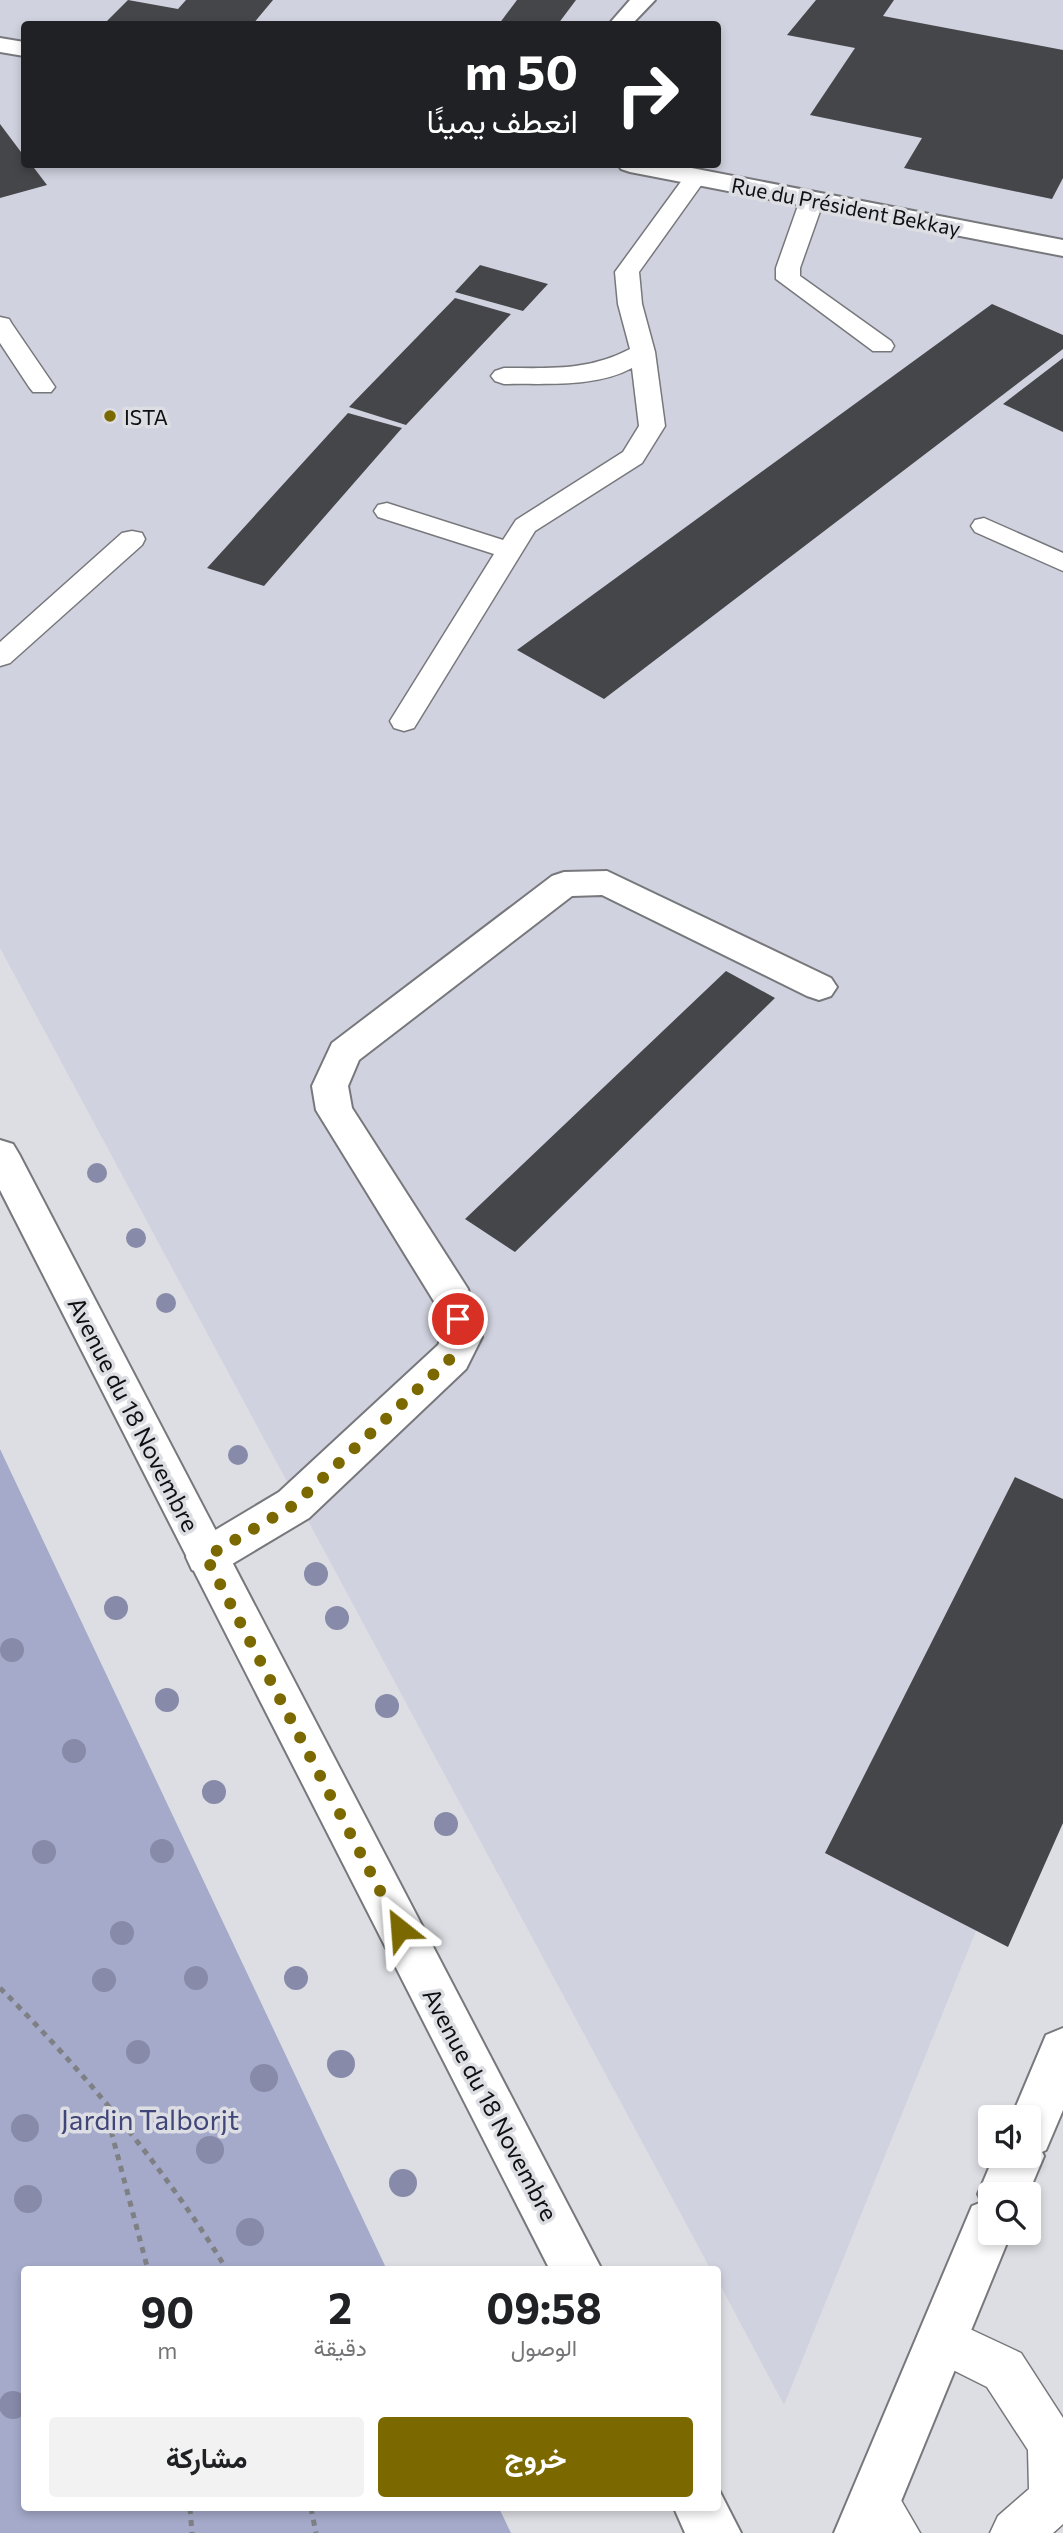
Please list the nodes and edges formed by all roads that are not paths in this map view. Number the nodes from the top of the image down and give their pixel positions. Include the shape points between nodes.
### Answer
1 (643, 0) edge
2 (623, 21) edge
3 (0, 45) edge
4 (21, 49) edge
5 (650, 168) edge
6 (696, 177) junction
7 (812, 200) junction
8 (1063, 248) edge
9 (0, 324) edge
10 (882, 346) dead end
11 (643, 352) junction
12 (504, 376) dead end
13 (42, 387) dead end
14 (387, 511) dead end
15 (984, 526) dead end
16 (132, 539) dead end
17 (511, 551) junction
18 (1063, 563) edge
19 (0, 657) edge
20 (404, 721) dead end
21 (819, 987) dead end
22 (0, 1154) edge
23 (206, 1557) junction
24 (1063, 2052) edge
25 (1041, 2105) edge
26 (981, 2245) edge
27 (575, 2266) edge
28 (942, 2339) junction
29 (1057, 2442) edge
30 (703, 2511) edge
31 (877, 2522) edge
32 (714, 2533) edge
33 (1015, 2533) edge

1 - 2 street
3 - 4 street
5 - 6 street, Rue du Président Bekkay
6 - 7 street, Rue du Président Bekkay
6 - 11 lane via 628,272 630,304
7 - 8 street, Rue du Président Bekkay
7 - 10 lane via 791,257 788,279
9 - 13 lane
11 - 12 lane via 613,368
11 - 17 lane via 652,426 633,457 525,526
14 - 17 lane
15 - 18 lane
16 - 19 lane
17 - 20 lane
21 - 23 street via 607,883 564,884 345,1052 330,1086 334,1110 454,1300 462,1337 452,1357 294,1505
22 - 23 street, Avenue du 18 Novembre
23 - 27 street, Avenue du 18 Novembre
24 - 25 street
26 - 28 street
28 - 29 lane via 1004,2370
28 - 31 street
29 - 33 lane via 1054,2500
30 - 32 street

